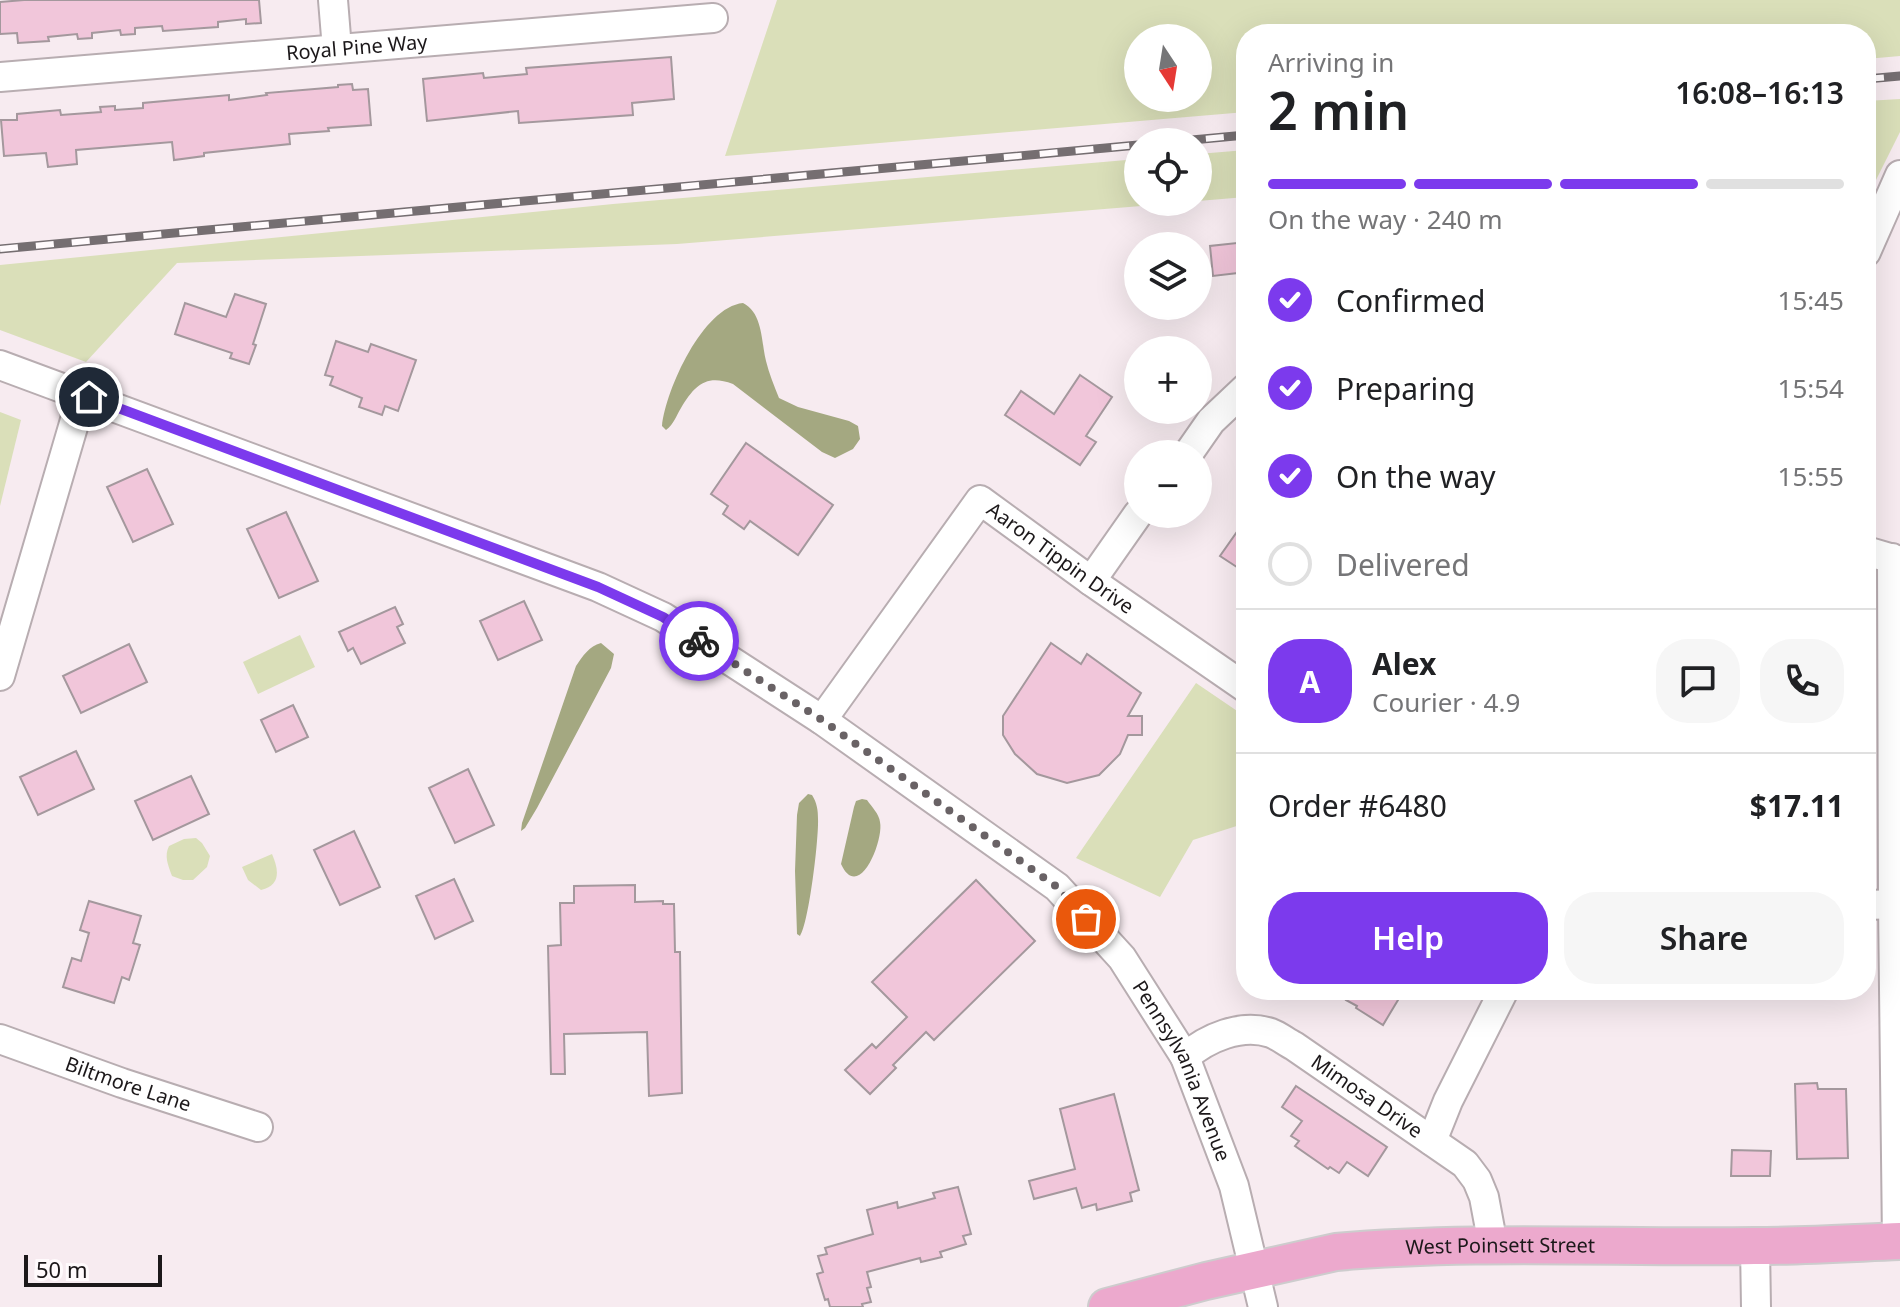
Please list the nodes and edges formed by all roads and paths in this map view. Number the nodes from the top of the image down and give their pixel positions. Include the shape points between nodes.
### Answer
1 (333, 0) edge
2 (713, 18) dead end
3 (337, 49) junction
4 (0, 77) edge
5 (1900, 175) edge
6 (1876, 229) edge
7 (0, 365) edge
8 (79, 393) junction
9 (1236, 397) edge
10 (1198, 440) edge
11 (1128, 528) edge
12 (1886, 556) edge
13 (1091, 581) junction
14 (0, 676) edge
15 (1236, 681) edge
16 (822, 720) junction
17 (1886, 904) edge
18 (1499, 1000) edge
19 (0, 1039) edge
20 (1185, 1057) junction
21 (258, 1127) dead end
22 (1432, 1141) junction
23 (1899, 1241) edge
24 (1493, 1245) junction
25 (1755, 1246) junction
26 (1254, 1270) junction
27 (1107, 1307) edge
28 (1263, 1307) edge
29 (1756, 1307) edge

1 - 3 street
2 - 3 street, Royal Pine Way
3 - 4 street, Royal Pine Way
5 - 6 street
7 - 8 street, Pennsylvania Avenue
8 - 14 street
8 - 16 street, Pennsylvania Avenue via 598,587 663,617
9 - 10 street
11 - 13 street
12 - 17 street
13 - 15 street, Aaron Tippin Drive
13 - 16 street, Aaron Tippin Drive via 980,500
16 - 20 street, Pennsylvania Avenue via 1057,887 1122,958
17 - 23 street
18 - 22 street
19 - 21 street, Biltmore Lane
20 - 22 street, Mimosa Drive via 1198,1045 1236,1031 1271,1033
20 - 26 street, Pennsylvania Avenue via 1234,1186
22 - 24 street, Mimosa Drive via 1465,1164 1477,1180
23 - 25 main road, West Poinsett Street
24 - 25 main road, West Poinsett Street
24 - 26 main road, West Poinsett Street via 1336,1252
25 - 29 street
26 - 27 main road, West Poinsett Street
26 - 28 street, Pennsylvania Avenue

